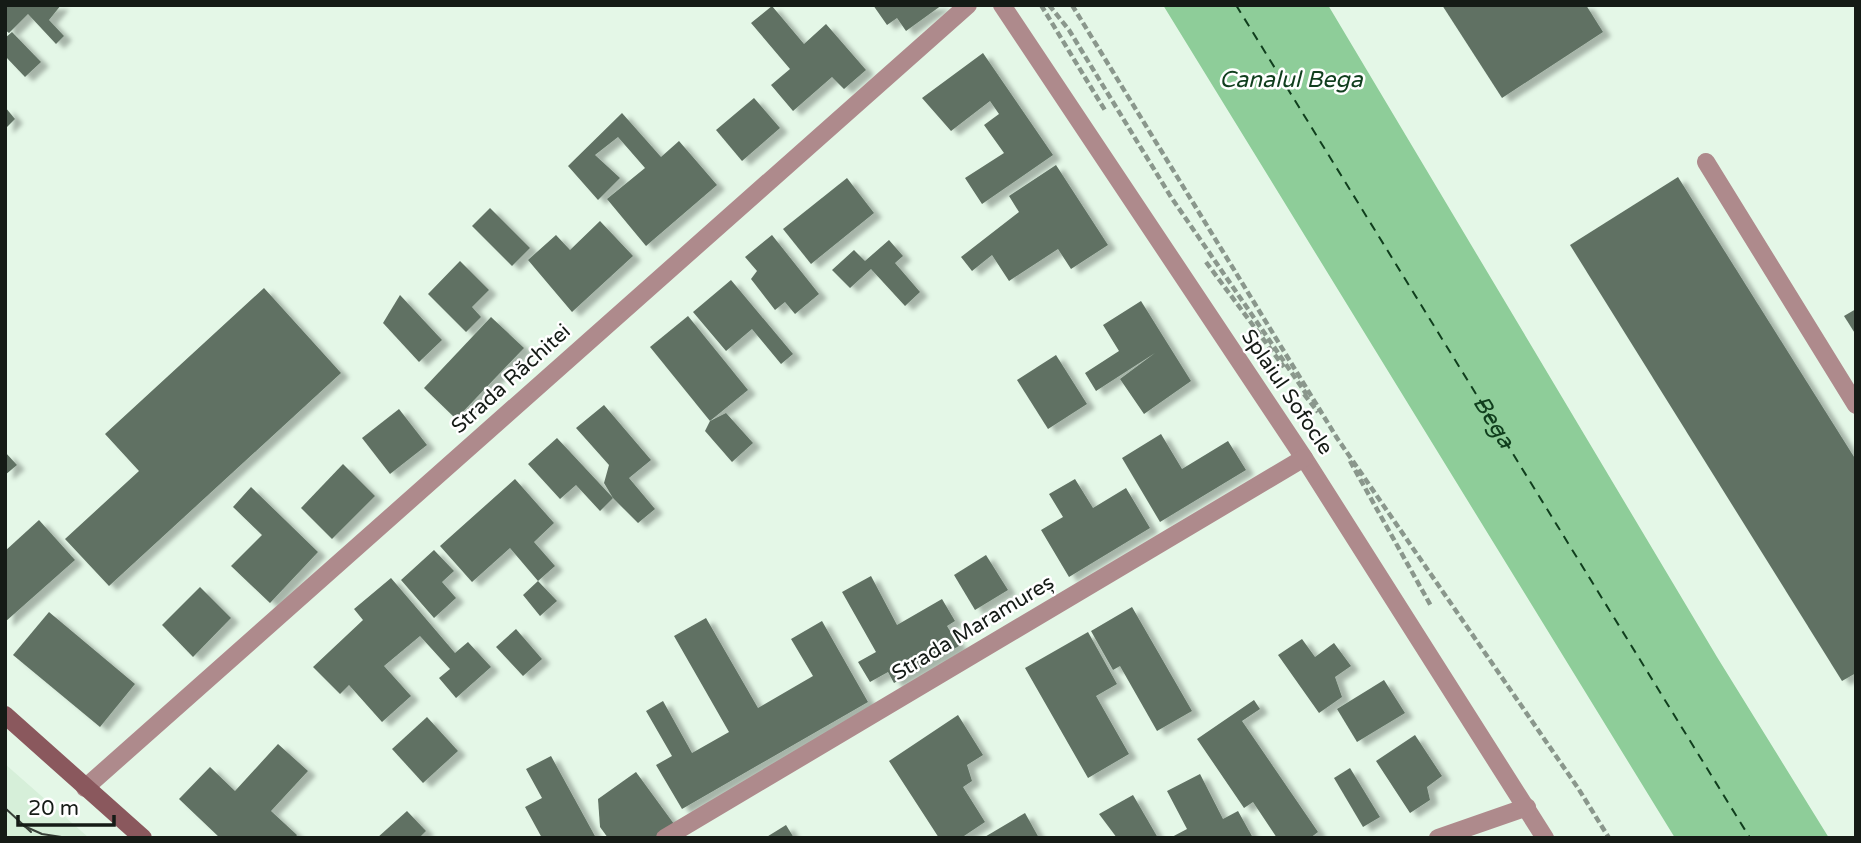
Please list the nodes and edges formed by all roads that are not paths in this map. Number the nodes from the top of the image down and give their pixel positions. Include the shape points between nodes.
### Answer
1 (968, 5) edge
2 (1002, 5) edge
3 (1706, 162) dead end
4 (1856, 405) edge
5 (1304, 458) junction
6 (5, 715) edge
7 (85, 788) junction
8 (1527, 807) junction
9 (143, 838) edge
10 (665, 838) edge
11 (1438, 838) edge
12 (1545, 838) edge

1 - 7 street, Strada Răchitei
2 - 5 street, Splaiul Sofocle
3 - 4 street
5 - 8 street, Splaiul Sofocle
5 - 10 street, Strada Maramureș
6 - 7 street
7 - 9 street
8 - 11 street
8 - 12 street, Splaiul Sofocle

